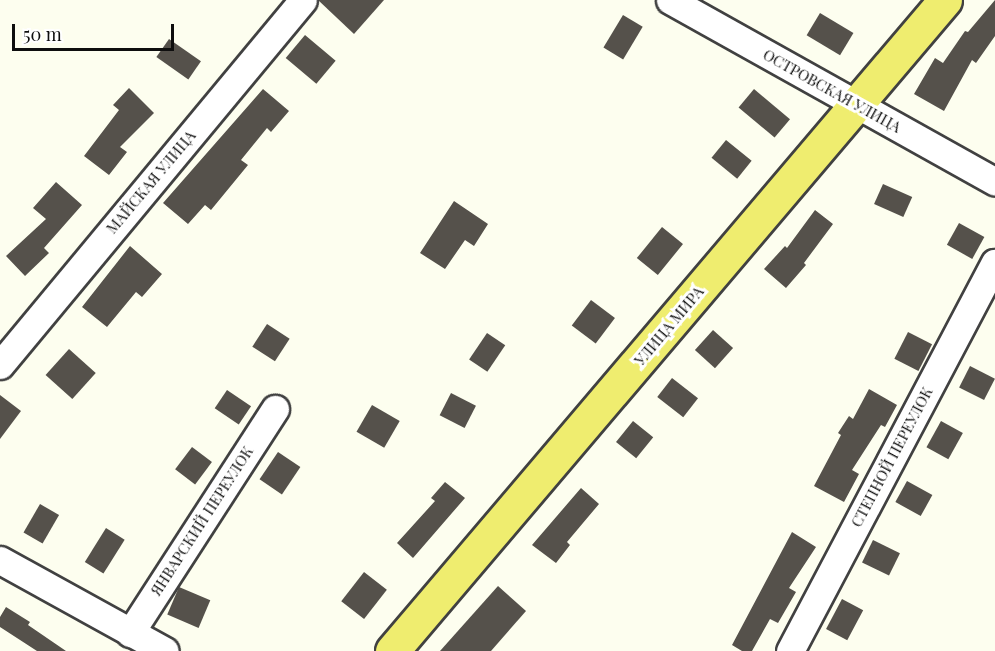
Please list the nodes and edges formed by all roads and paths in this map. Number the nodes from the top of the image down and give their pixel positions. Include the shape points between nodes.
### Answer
1 (303, 0) edge
2 (670, 0) edge
3 (945, 0) edge
4 (857, 105) junction
5 (995, 182) edge
6 (995, 262) edge
7 (0, 365) edge
8 (275, 409) dead end
9 (0, 560) edge
10 (130, 633) junction
11 (165, 651) edge
12 (392, 651) edge
13 (790, 651) edge

1 - 7 street, МАЙСКАЯ УЛИЦА
2 - 4 street, ОСТРОВСКАЯ УЛИЦА
3 - 4 main road, УЛИЦА МИРА
4 - 5 street, ОСТРОВСКАЯ УЛИЦА
4 - 12 main road, УЛИЦА МИРА
6 - 13 street, СТЕПНОЙ ПЕРЕУЛОК
8 - 10 street, ЯНВАРСКИЙ ПЕРЕУЛОК
9 - 10 street
10 - 11 street

